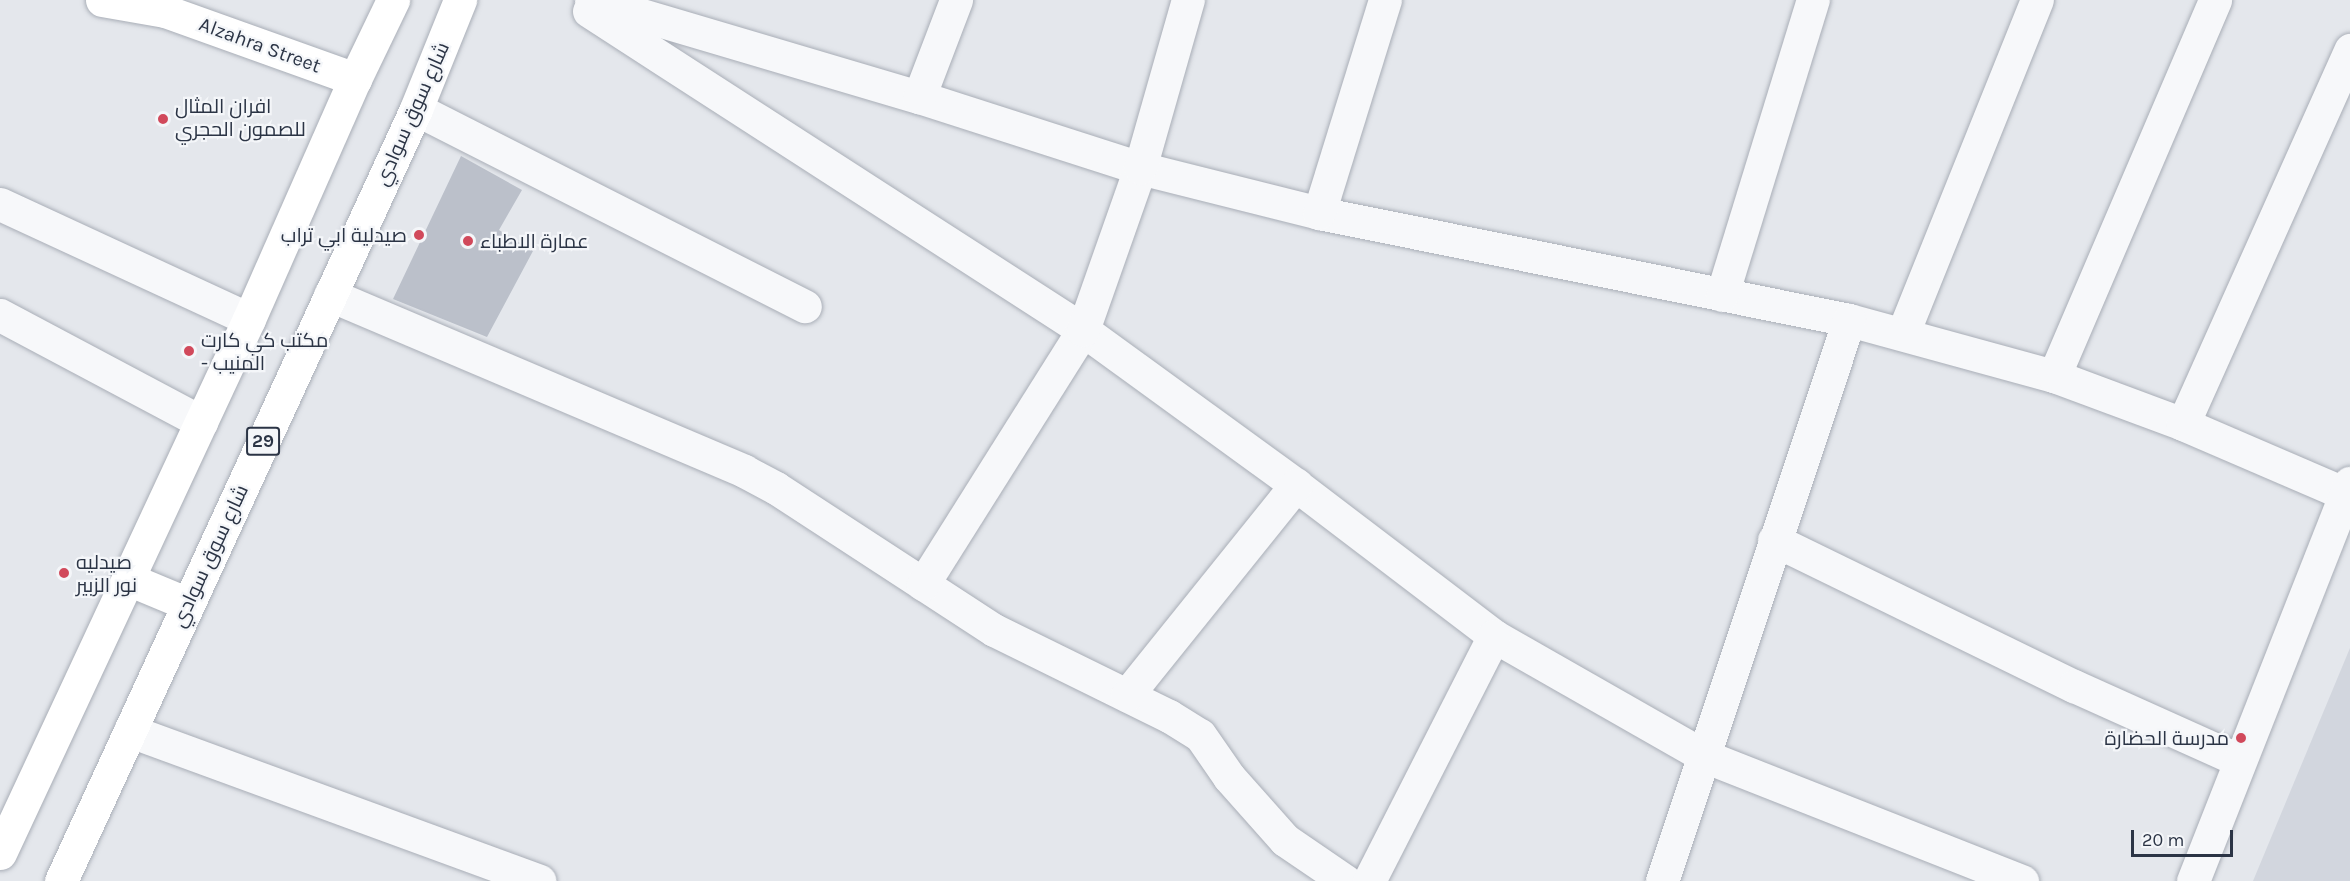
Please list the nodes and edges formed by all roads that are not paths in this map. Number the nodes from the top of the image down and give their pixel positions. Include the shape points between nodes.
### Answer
1 (102, 0) edge
2 (393, 0) edge
3 (460, 0) edge
4 (573, 0) edge
5 (591, 0) edge
6 (956, 0) edge
7 (1188, 0) edge
8 (1385, 0) edge
9 (1813, 0) edge
10 (2037, 0) edge
11 (2216, 0) edge
12 (157, 5) edge
13 (2350, 50) edge
14 (355, 79) junction
15 (919, 97) junction
16 (416, 109) junction
17 (1140, 168) junction
18 (0, 204) edge
19 (1319, 213) junction
20 (330, 295) junction
21 (1722, 295) junction
22 (805, 306) dead end
23 (0, 315) edge
24 (249, 319) junction
25 (1849, 320) junction
26 (1083, 330) junction
27 (1904, 333) junction
28 (2054, 375) junction
29 (201, 422) junction
30 (2183, 424) junction
31 (1296, 485) junction
32 (2348, 491) edge
33 (1774, 540) junction
34 (128, 579) junction
35 (923, 584) junction
36 (188, 604) junction
37 (1494, 636) junction
38 (1127, 695) junction
39 (130, 732) junction
40 (1704, 756) junction
41 (2239, 760) junction
42 (4, 835) edge
43 (61, 881) edge
44 (539, 881) edge
45 (1345, 881) edge
46 (1369, 881) edge
47 (1662, 881) edge
48 (2022, 881) edge
49 (2193, 881) edge

1 - 12 main road, Alzahra Street
2 - 14 main road
3 - 16 main road, شارع سوق سوادي / 29
4 - 26 street
5 - 15 street
6 - 15 street
7 - 17 street
8 - 19 street
9 - 21 street
10 - 27 street
11 - 28 street
12 - 14 main road, Alzahra Street
13 - 30 street
14 - 24 main road
15 - 17 street
16 - 20 main road, شارع سوق سوادي / 29
16 - 22 street
17 - 19 street
17 - 26 street
18 - 24 street
19 - 21 street
20 - 35 street via 744,471
20 - 36 main road, شارع سوق سوادي / 29
21 - 25 street
23 - 29 street
24 - 29 main road
25 - 27 street
25 - 33 street
26 - 31 street
26 - 35 street
27 - 28 street
28 - 30 street
29 - 34 main road
30 - 32 street
31 - 37 street
31 - 38 street
32 - 41 street
33 - 40 street
33 - 41 street via 2074,687
34 - 36 main road
34 - 42 main road
35 - 38 street via 994,630
36 - 39 main road, شارع سوق سوادي / 29
37 - 40 street
37 - 46 street
38 - 45 street via 1200,735 1229,777 1285,840
39 - 43 main road, شارع سوق سوادي / 29
39 - 44 street
40 - 47 street
40 - 48 street
41 - 49 street

